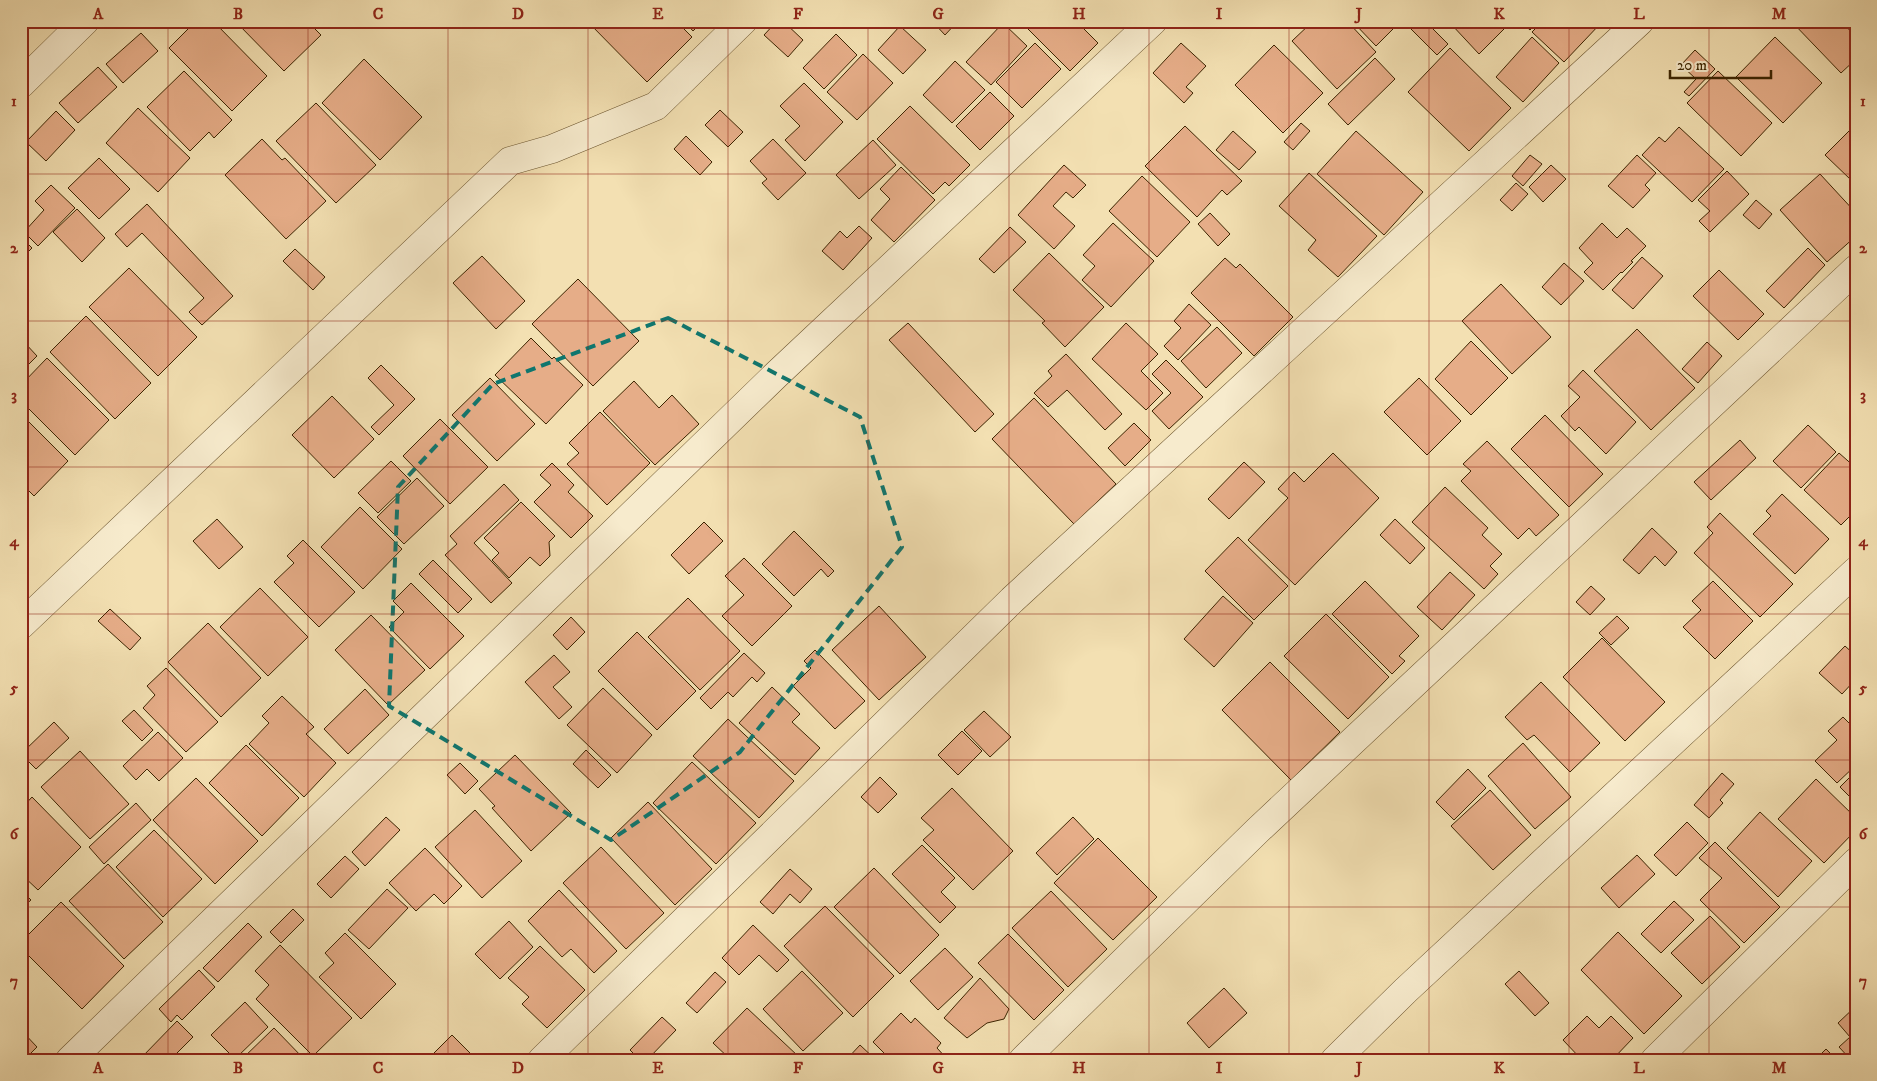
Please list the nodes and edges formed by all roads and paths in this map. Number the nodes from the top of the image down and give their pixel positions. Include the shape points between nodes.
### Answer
1 (85, 21) edge
2 (743, 21) edge
3 (1153, 21) edge
4 (1640, 21) edge
5 (21, 84) edge
6 (1856, 269) edge
7 (1856, 571) edge
8 (21, 625) edge
9 (1856, 862) edge
10 (70, 1060) edge
11 (542, 1060) edge
12 (1022, 1060) edge
13 (1335, 1060) edge
14 (1655, 1060) edge

1 - 5 street
2 - 8 street via 656,106 552,149 510,160
3 - 10 street via 777,374
4 - 11 street via 1012,600
6 - 12 street via 1257,832
7 - 13 street
9 - 14 street

